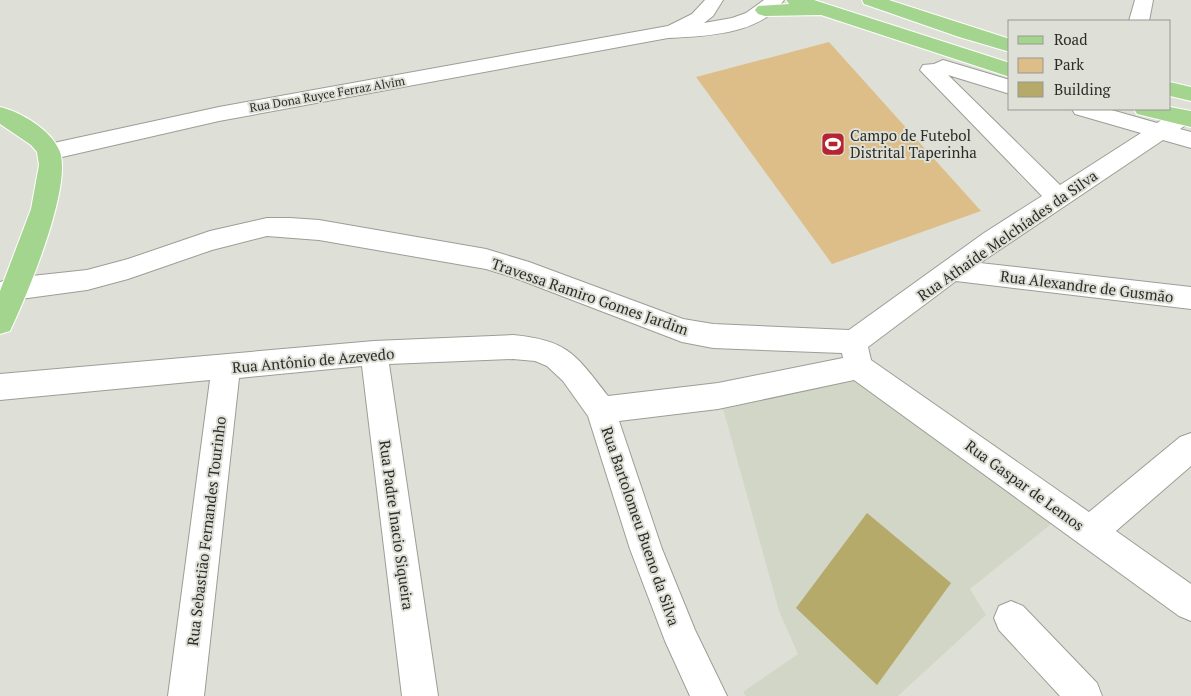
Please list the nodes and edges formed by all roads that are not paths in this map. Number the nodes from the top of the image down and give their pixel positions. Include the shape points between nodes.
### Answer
1 (795, 0) edge
2 (872, 0) edge
3 (1144, 0) edge
4 (713, 1) edge
5 (765, 9) edge
6 (825, 10) junction
7 (1139, 20) edge
8 (668, 32) junction
9 (1008, 45) edge
10 (1008, 69) edge
11 (1008, 86) edge
12 (1171, 89) edge
13 (1191, 94) edge
14 (1086, 110) edge
15 (1150, 110) edge
16 (0, 114) edge
17 (1186, 118) edge
18 (1159, 132) junction
19 (1191, 140) edge
20 (49, 152) junction
21 (1059, 198) junction
22 (952, 270) junction
23 (7, 291) edge
24 (1191, 298) edge
25 (0, 323) edge
26 (374, 353) junction
27 (856, 354) junction
28 (226, 367) junction
29 (0, 387) edge
30 (601, 410) junction
31 (1191, 447) edge
32 (1090, 532) junction
33 (1191, 604) edge
34 (1011, 618) dead end
35 (186, 696) edge
36 (420, 696) edge
37 (709, 696) edge
38 (1084, 696) edge

1 - 6 main road
2 - 9 main road
3 - 7 street
4 - 5 street via 730,11
4 - 8 street, Rua Dona Ruyce Ferraz Alvim via 700,19
5 - 6 main road
5 - 8 street, Rua Dona Ruyce Ferraz Alvim via 714,30
6 - 10 main road
8 - 20 street, Rua Dona Ruyce Ferraz Alvim via 219,114
11 - 21 street via 937,68
12 - 13 main road
14 - 18 street
15 - 17 main road
16 - 20 main road via 33,135
17 - 18 street, Rua Athaíde Melchíades da Silva
18 - 19 street
18 - 21 street, Rua Athaíde Melchíades da Silva
20 - 23 main road via 50,180 33,237
21 - 22 street, Rua Athaíde Melchíades da Silva
22 - 24 street, Rua Alexandre de Gusmão
22 - 27 street, Rua Athaíde Melchíades da Silva
23 - 25 main road
23 - 27 street, Travessa Ramiro Gomes Jardim via 87,280 210,241 267,227 290,227 486,259 682,330
26 - 28 street, Rua Antônio de Azevedo
26 - 30 street, Rua Antônio de Azevedo via 513,347 536,349 557,358 573,372
26 - 36 street, Rua Padre Inacio Siqueira
27 - 30 street via 718,396
27 - 32 street, Rua Gaspar de Lemos
28 - 29 street, Rua Antônio de Azevedo
28 - 35 street, Rua Sebastião Fernandes Tourinho
30 - 37 street, Rua Bartolomeu Bueno da Silva via 646,549 682,641
31 - 32 street
32 - 33 street, Rua Gaspar de Lemos
34 - 38 street

